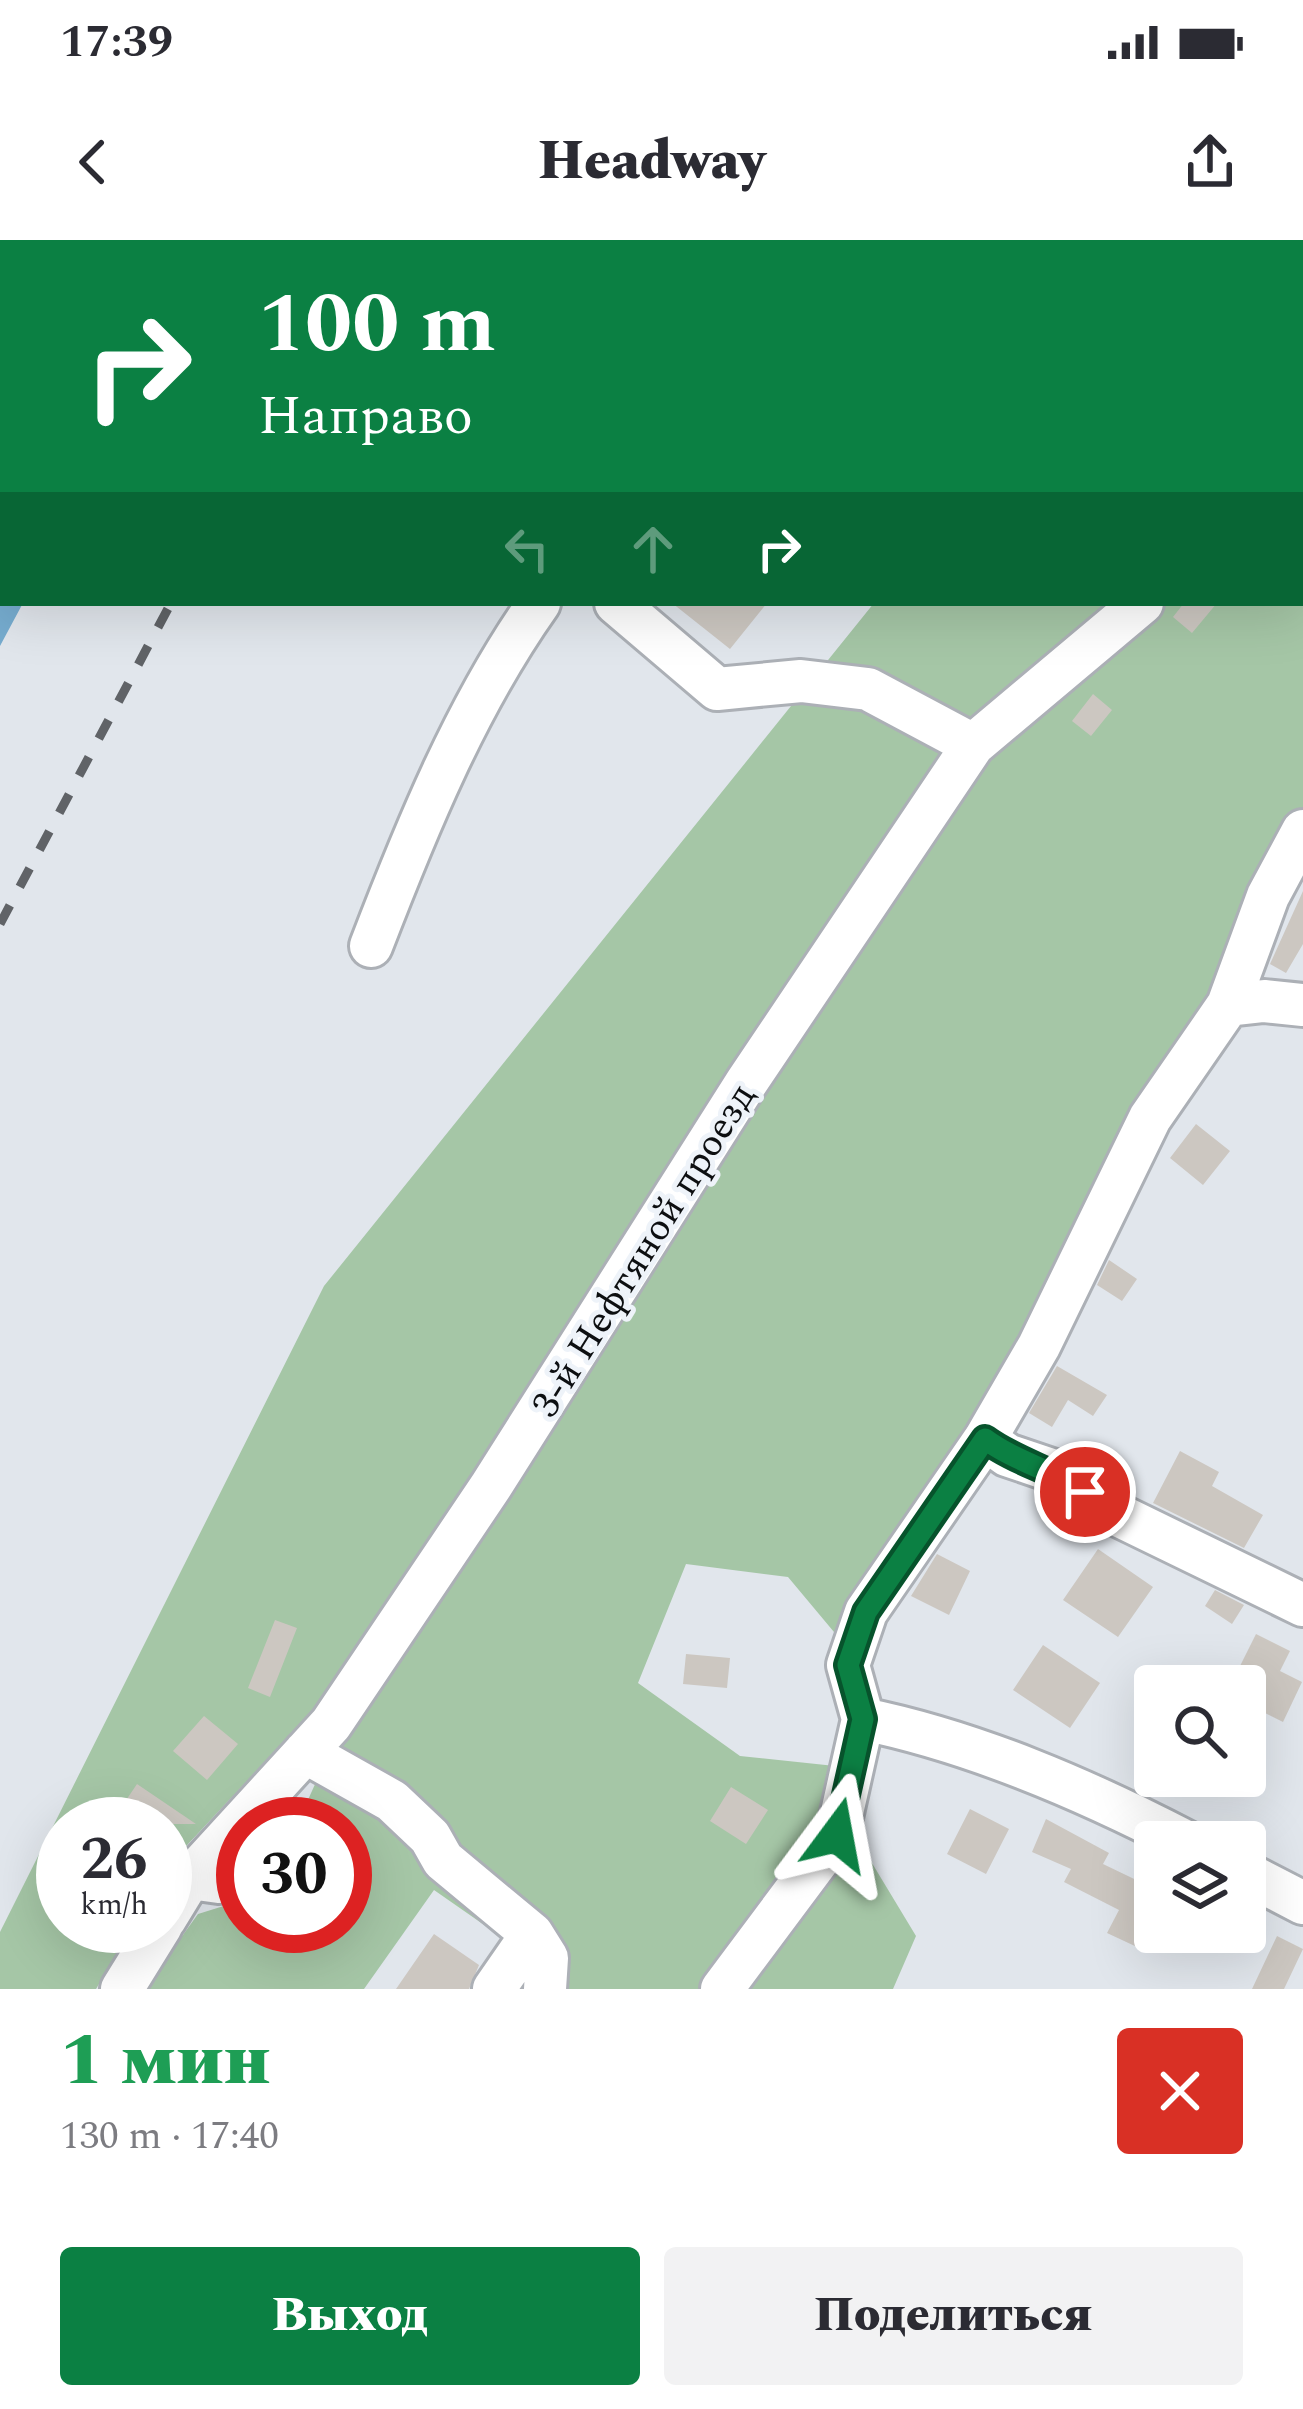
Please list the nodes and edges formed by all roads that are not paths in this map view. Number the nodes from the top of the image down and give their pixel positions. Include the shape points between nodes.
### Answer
1 (537, 606) edge
2 (620, 606) edge
3 (1138, 606) edge
4 (973, 745) junction
5 (1303, 831) edge
6 (371, 946) dead end
7 (1228, 1004) junction
8 (1303, 1005) edge
9 (985, 1439) junction
10 (1303, 1605) edge
11 (863, 1719) junction
12 (305, 1752) junction
13 (273, 1797) edge
14 (1140, 1821) edge
15 (216, 1855) edge
16 (192, 1876) edge
17 (1266, 1884) edge
18 (1303, 1903) edge
19 (532, 1934) junction
20 (144, 1953) edge
21 (122, 1989) edge
22 (494, 1989) edge
23 (545, 1989) edge
24 (722, 1989) edge

1 - 6 street via 413,837
2 - 4 street via 717,689 801,681 868,689
3 - 4 street, 3-й Нефтяной проезд
4 - 12 street, 3-й Нефтяной проезд via 491,1486
5 - 7 street via 1268,896
7 - 8 street
7 - 9 street via 1150,1118
9 - 10 street
9 - 11 street via 866,1612 848,1665
11 - 14 street via 945,1738
11 - 24 street via 837,1835
12 - 13 street, 3-й Нефтяной проезд
12 - 19 street via 392,1801 443,1860
15 - 16 street, 3-й Нефтяной проезд
17 - 18 street
19 - 22 street
19 - 23 street via 547,1958
20 - 21 street, 3-й Нефтяной проезд

